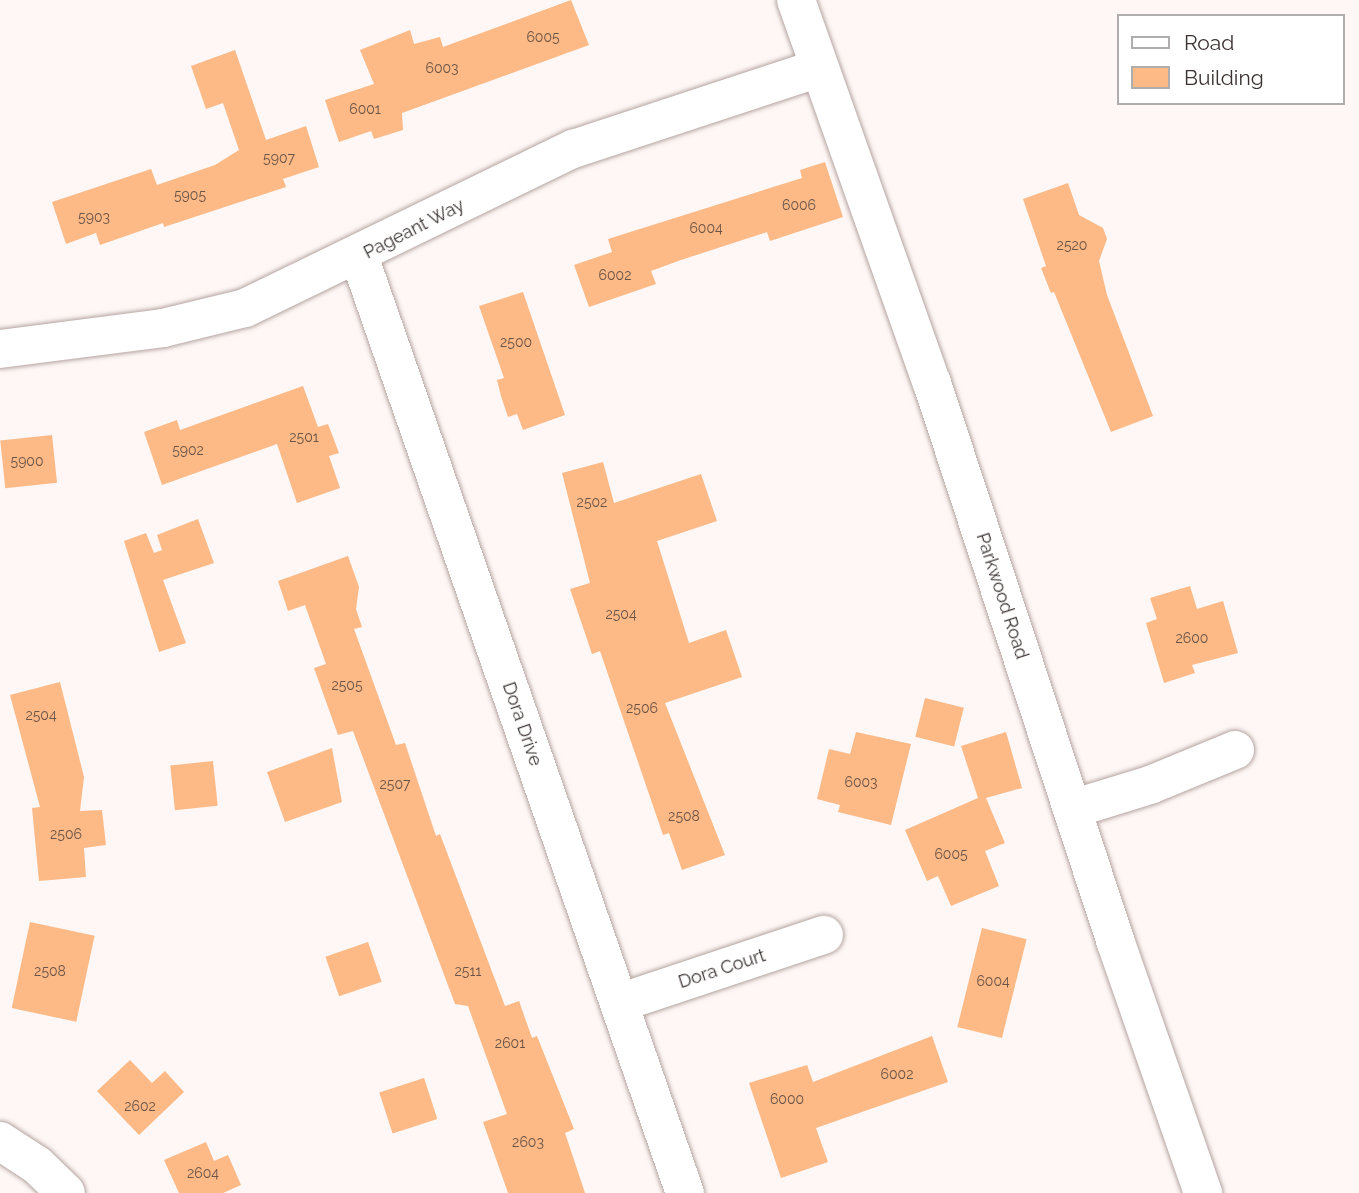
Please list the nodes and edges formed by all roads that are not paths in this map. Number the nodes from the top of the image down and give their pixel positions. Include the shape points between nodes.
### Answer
1 (796, 0) edge
2 (817, 69) junction
3 (359, 256) junction
4 (0, 349) edge
5 (1235, 750) dead end
6 (1072, 809) junction
7 (824, 935) dead end
8 (620, 1003) junction
9 (0, 1141) edge
10 (66, 1193) edge
11 (685, 1193) edge
12 (1203, 1193) edge

1 - 2 street, Parkwood Road
2 - 3 street, Pageant Way via 573,149
2 - 6 street, Parkwood Road via 932,383
3 - 4 street, Pageant Way via 245,308 163,328
3 - 8 street, Dora Drive
5 - 6 street via 1150,785
6 - 12 street, Parkwood Road
7 - 8 street, Dora Court
8 - 11 street, Dora Drive
9 - 10 street via 37,1165

